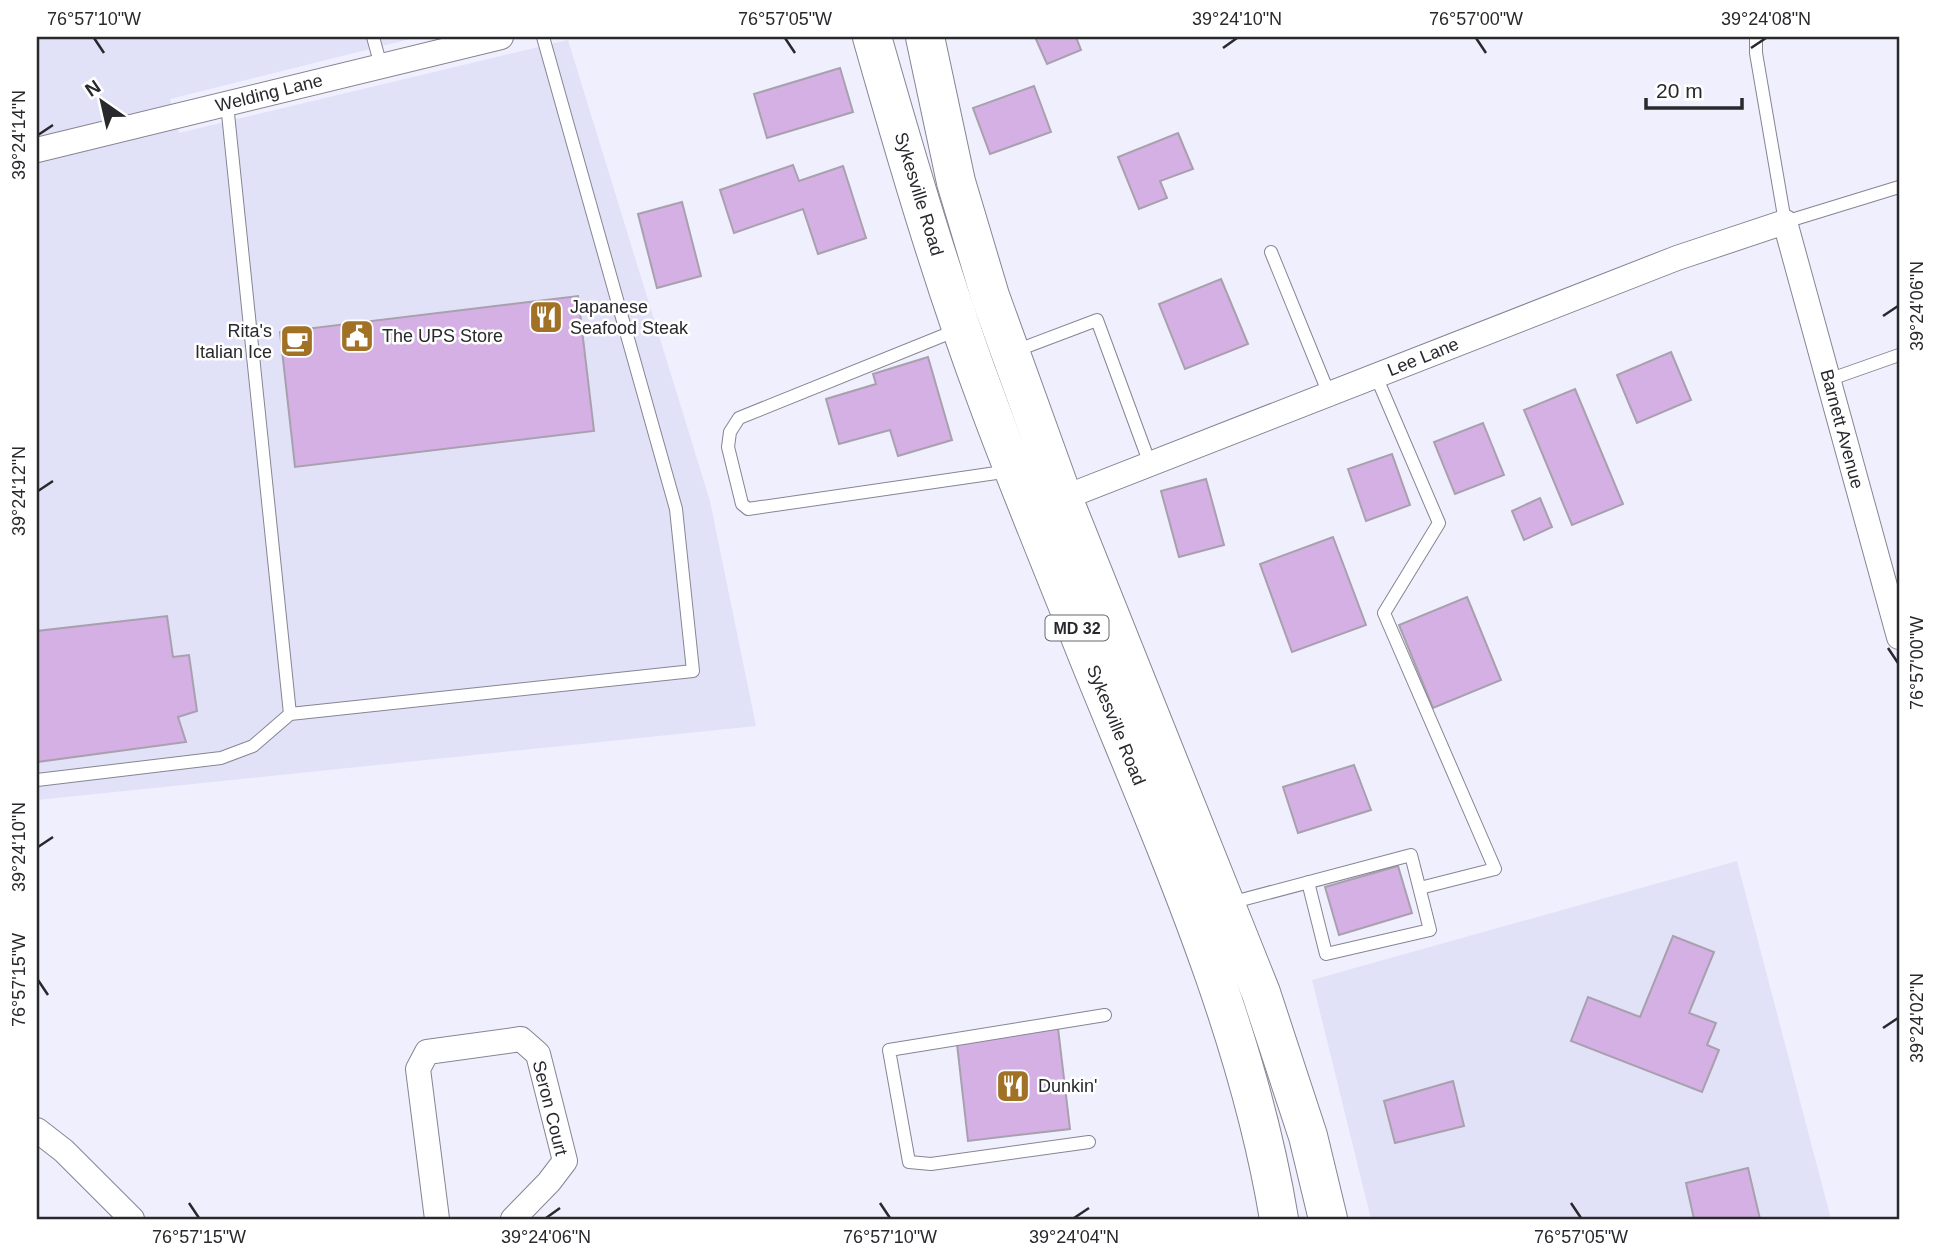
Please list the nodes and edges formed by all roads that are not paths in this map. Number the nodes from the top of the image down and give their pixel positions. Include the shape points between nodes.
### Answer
1 (373, 37) edge
2 (501, 37) edge
3 (543, 37) edge
4 (872, 37) edge
5 (925, 37) edge
6 (1756, 37) edge
7 (381, 66) junction
8 (227, 104) junction
9 (37, 150) edge
10 (1899, 187) edge
11 (1785, 222) junction
12 (1271, 252) dead end
13 (961, 328) junction
14 (1010, 352) junction
15 (1899, 355) edge
16 (1376, 376) junction
17 (1828, 380) junction
18 (1329, 394) junction
19 (1150, 464) junction
20 (1014, 471) junction
21 (1063, 498) junction
22 (1899, 637) edge
23 (290, 714) junction
24 (37, 780) edge
25 (1308, 882) junction
26 (1420, 888) junction
27 (1227, 904) junction
28 (1105, 1015) dead end
29 (37, 1130) edge
30 (1089, 1142) dead end
31 (132, 1219) edge
32 (437, 1219) edge
33 (513, 1219) edge
34 (1279, 1219) edge
35 (1328, 1219) edge

1 - 7 lane
2 - 7 street, Welding Lane
3 - 23 lane via 676,509 693,671
4 - 13 main road, Sykesville Road / MD 32
5 - 14 main road, Sykesville Road / MD 32 via 956,182
6 - 11 lane
7 - 8 street, Welding Lane
8 - 9 street, Welding Lane
8 - 23 lane
10 - 11 lane
11 - 16 street, Lee Lane via 1677,258
11 - 17 street, Barnett Avenue
12 - 18 lane
13 - 20 main road, Sykesville Road / MD 32
13 - 20 lane via 739,418 728,447 742,504 748,509
14 - 19 lane via 1097,320
14 - 21 main road, Sykesville Road / MD 32
15 - 17 lane
16 - 18 street, Lee Lane
16 - 26 lane via 1439,523 1384,612 1495,869
17 - 22 street, Barnett Avenue
18 - 19 street, Lee Lane
19 - 21 street, Lee Lane
20 - 34 main road, Sykesville Road / MD 32 via 1221,997 1254,1102
21 - 27 main road, Sykesville Road / MD 32
23 - 24 lane via 253,746 221,758
25 - 26 lane via 1411,855
25 - 26 lane via 1326,954 1430,930
25 - 27 lane
27 - 35 main road, Sykesville Road / MD 32 via 1285,1064
28 - 30 lane via 889,1050 909,1161 931,1164
29 - 31 street
32 - 33 street, Seron Court via 418,1069 427,1052 521,1039 538,1054 565,1161

